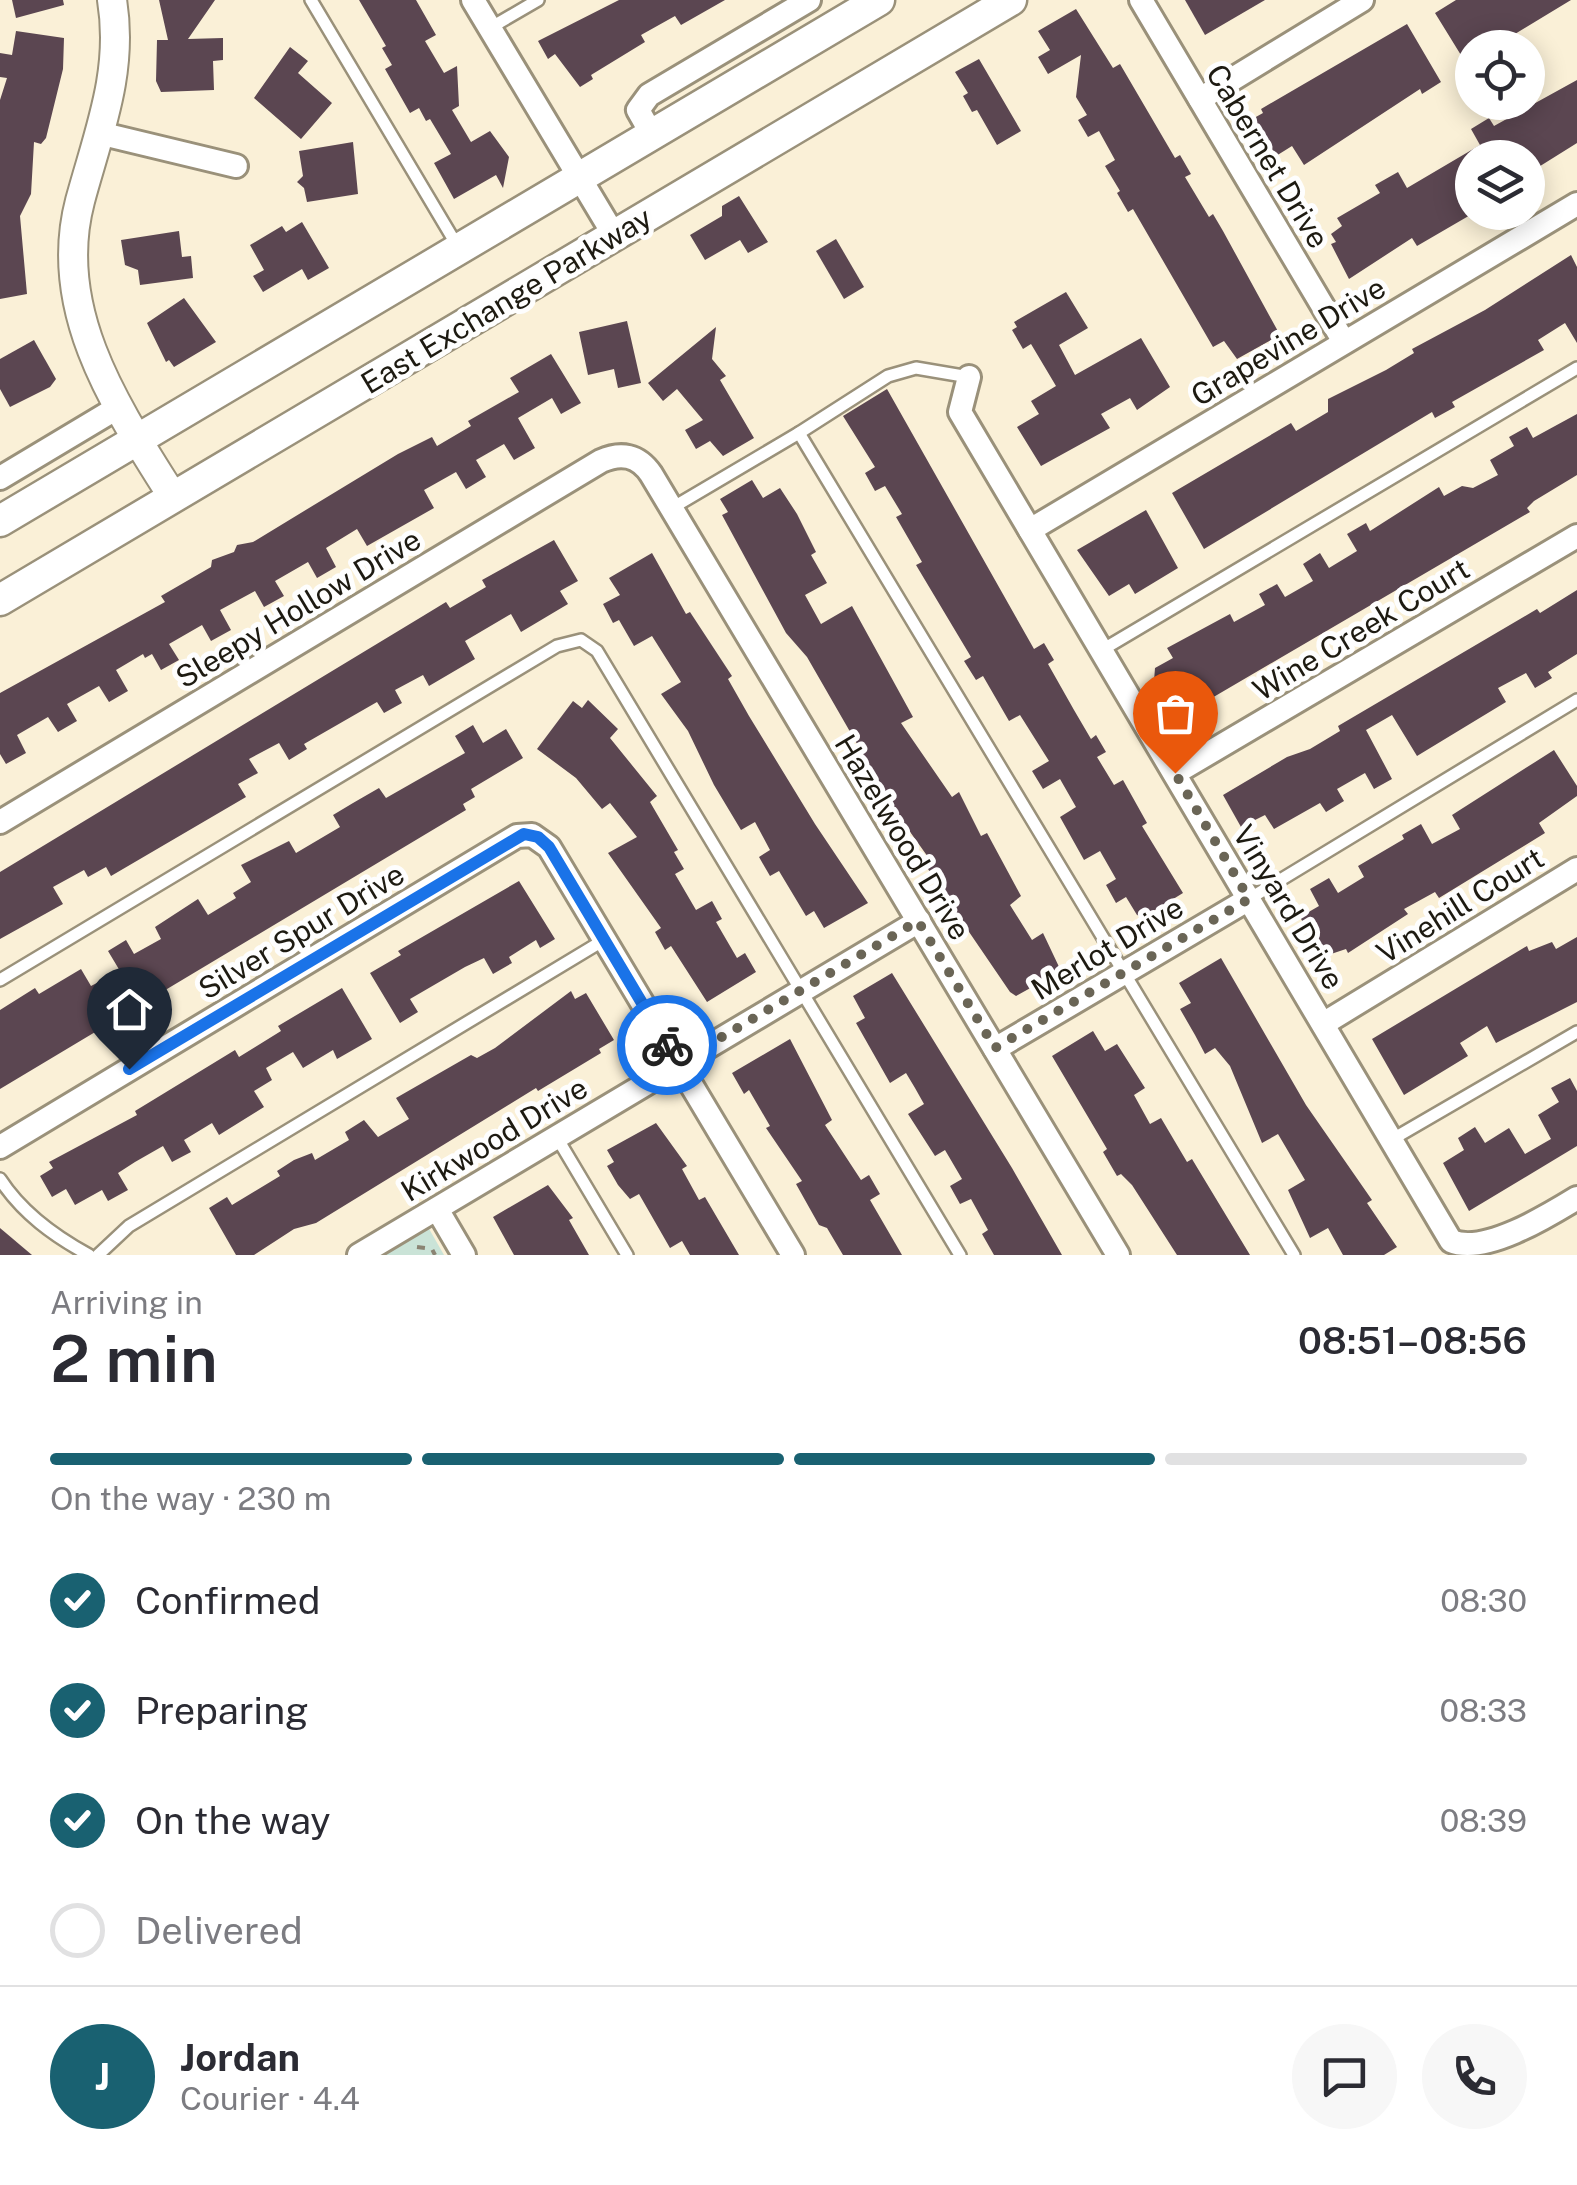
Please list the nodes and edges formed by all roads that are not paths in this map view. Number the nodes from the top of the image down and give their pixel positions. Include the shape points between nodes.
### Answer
1 (112, 0) edge
2 (311, 0) edge
3 (474, 0) edge
4 (538, 0) edge
5 (809, 0) edge
6 (879, 0) edge
7 (1012, 0) edge
8 (1141, 0) edge
9 (1362, 0) edge
10 (490, 28) junction
11 (1200, 98) junction
12 (651, 133) junction
13 (103, 134) junction
14 (236, 166) dead end
15 (578, 175) junction
16 (1577, 204) edge
17 (614, 235) junction
18 (458, 247) junction
19 (1344, 342) junction
20 (1577, 368) edge
21 (969, 377) joint
22 (117, 408) junction
23 (799, 433) junction
24 (136, 440) junction
25 (630, 457) joint
26 (0, 478) edge
27 (172, 497) junction
28 (672, 508) junction
29 (0, 521) edge
30 (1030, 530) junction
31 (1577, 536) edge
32 (0, 600) edge
33 (1102, 650) junction
34 (1577, 700) edge
35 (1175, 773) junction
36 (0, 822) edge
37 (1577, 869) edge
38 (1249, 899) junction
39 (918, 921) junction
40 (604, 940) junction
41 (1123, 973) junction
42 (0, 980) edge
43 (801, 990) junction
44 (1323, 1024) junction
45 (1577, 1032) edge
46 (995, 1048) junction
47 (678, 1063) junction
48 (556, 1136) junction
49 (1391, 1140) junction
50 (0, 1147) edge
51 (0, 1179) edge
52 (1577, 1198) edge
53 (437, 1209) junction
54 (1466, 1254) edge
55 (89, 1255) edge
56 (98, 1255) edge
57 (359, 1255) edge
58 (464, 1255) edge
59 (627, 1255) edge
60 (793, 1255) edge
61 (960, 1255) edge
62 (1118, 1255) edge
63 (1294, 1255) edge

1 - 13 street via 112,86
2 - 18 lane
3 - 10 street
4 - 10 lane
5 - 12 street via 650,95 638,110
6 - 12 main road
7 - 17 main road, East Exchange Parkway
8 - 11 street, Cabernet Drive
9 - 11 street
10 - 15 street
11 - 19 street, Cabernet Drive
12 - 15 main road
13 - 14 street
13 - 22 street via 72,249 82,321
15 - 17 street
15 - 18 main road
16 - 19 street, Grapevine Drive
17 - 27 main road, East Exchange Parkway
18 - 24 main road
19 - 30 street, Grapevine Drive
20 - 33 lane
21 - 23 lane via 916,368 888,376
21 - 30 street, Vinyard Drive via 960,412
22 - 24 street
22 - 26 street
23 - 28 lane
23 - 41 lane
24 - 27 street
24 - 29 main road
25 - 28 street, Hazelwood Drive via 644,465
25 - 36 street, Sleepy Hollow Drive via 601,461
27 - 32 main road, East Exchange Parkway
28 - 39 street, Hazelwood Drive
30 - 33 street, Vinyard Drive
31 - 35 street, Wine Creek Court
33 - 35 street, Vinyard Drive
34 - 38 lane
35 - 38 street, Vinyard Drive
37 - 44 street, Vinehill Court
38 - 41 street, Merlot Drive
38 - 44 street, Vinyard Drive
39 - 43 street, Kirkwood Drive
39 - 46 street, Hazelwood Drive
40 - 47 street
40 - 50 street, Silver Spur Drive via 549,847 532,835 518,836
40 - 56 lane via 129,1226
41 - 46 street, Merlot Drive
41 - 63 lane
42 - 43 lane via 558,646 581,640 597,652
43 - 47 street, Kirkwood Drive
43 - 61 lane
44 - 49 street, Vinyard Drive
45 - 49 lane
46 - 62 street, Hazelwood Drive
47 - 48 street, Kirkwood Drive
47 - 60 street
48 - 53 street, Kirkwood Drive
48 - 59 lane
49 - 54 street, Vinyard Drive via 1451,1241
51 - 55 lane via 56,1237
52 - 54 street via 1488,1251
53 - 57 street, Kirkwood Drive
53 - 58 street

